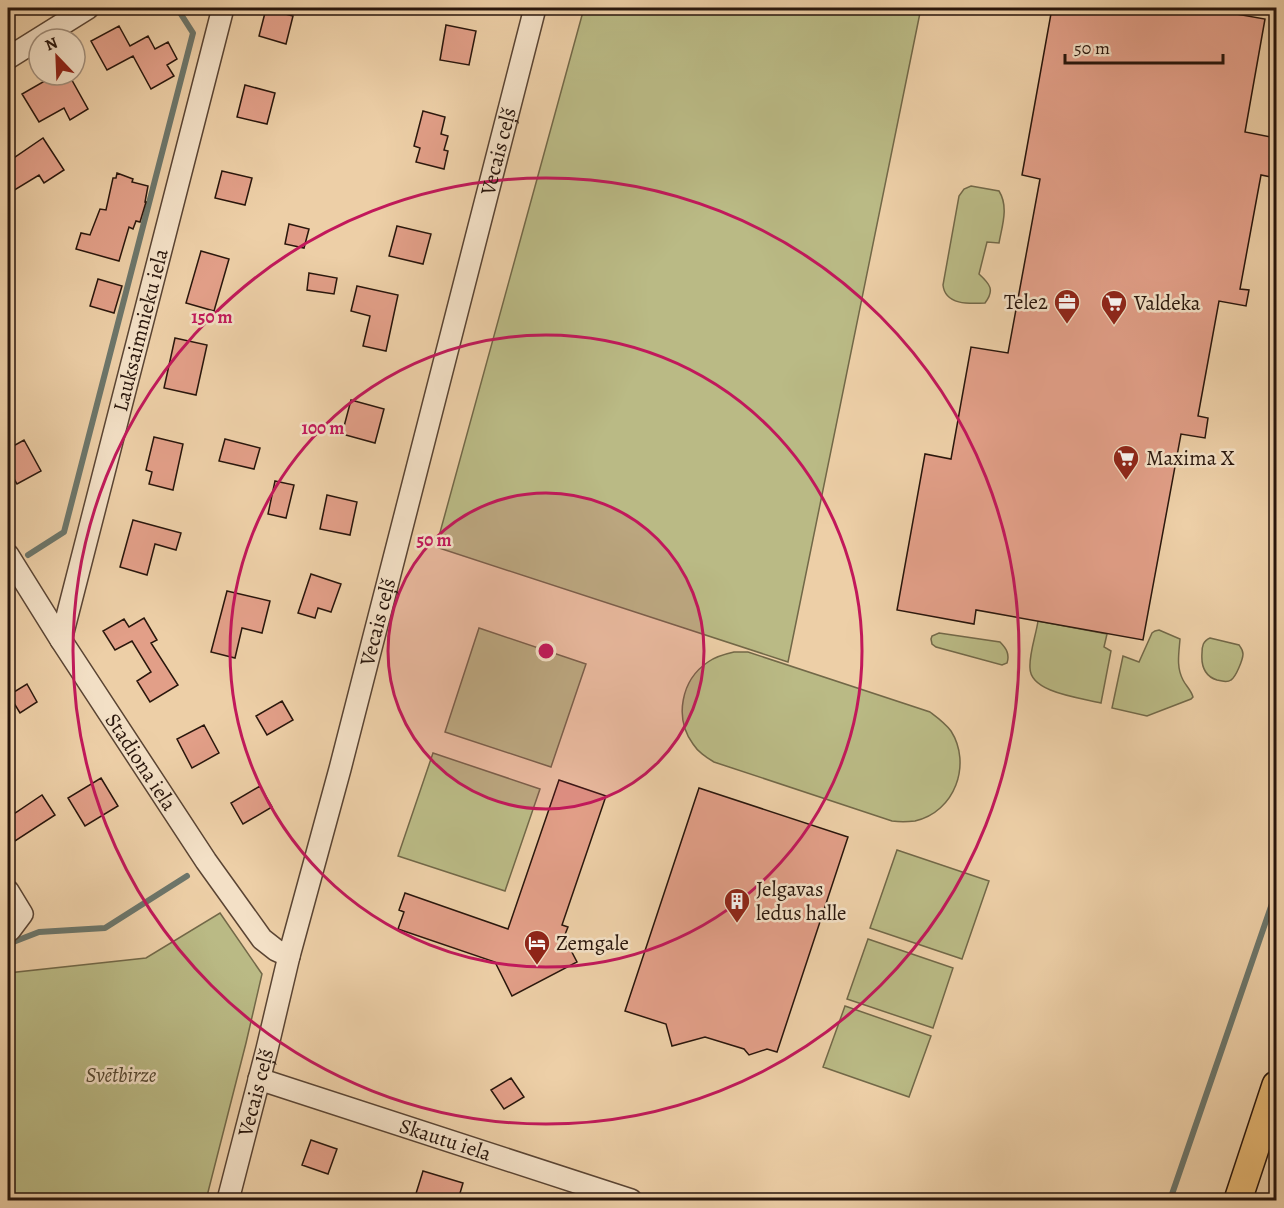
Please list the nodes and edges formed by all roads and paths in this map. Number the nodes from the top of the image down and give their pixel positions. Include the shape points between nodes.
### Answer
1 (88, 8) edge
2 (535, 8) edge
3 (218, 12) edge
4 (8, 58) edge
5 (8, 555) edge
6 (61, 640) junction
7 (8, 891) edge
8 (8, 931) edge
9 (289, 956) junction
10 (259, 1080) junction
11 (1276, 1085) edge
12 (228, 1200) edge
13 (631, 1200) edge
14 (1238, 1200) edge

1 - 4 street
2 - 9 street, Vecais ceļš
3 - 6 street, Lauksaimnieku iela
5 - 6 street, Stadiona iela
6 - 9 street, Stadiona iela via 262,939
7 - 8 street via 22,914
9 - 10 street, Vecais ceļš
10 - 12 street, Vecais ceļš
10 - 13 street, Skautu iela
11 - 14 main road

